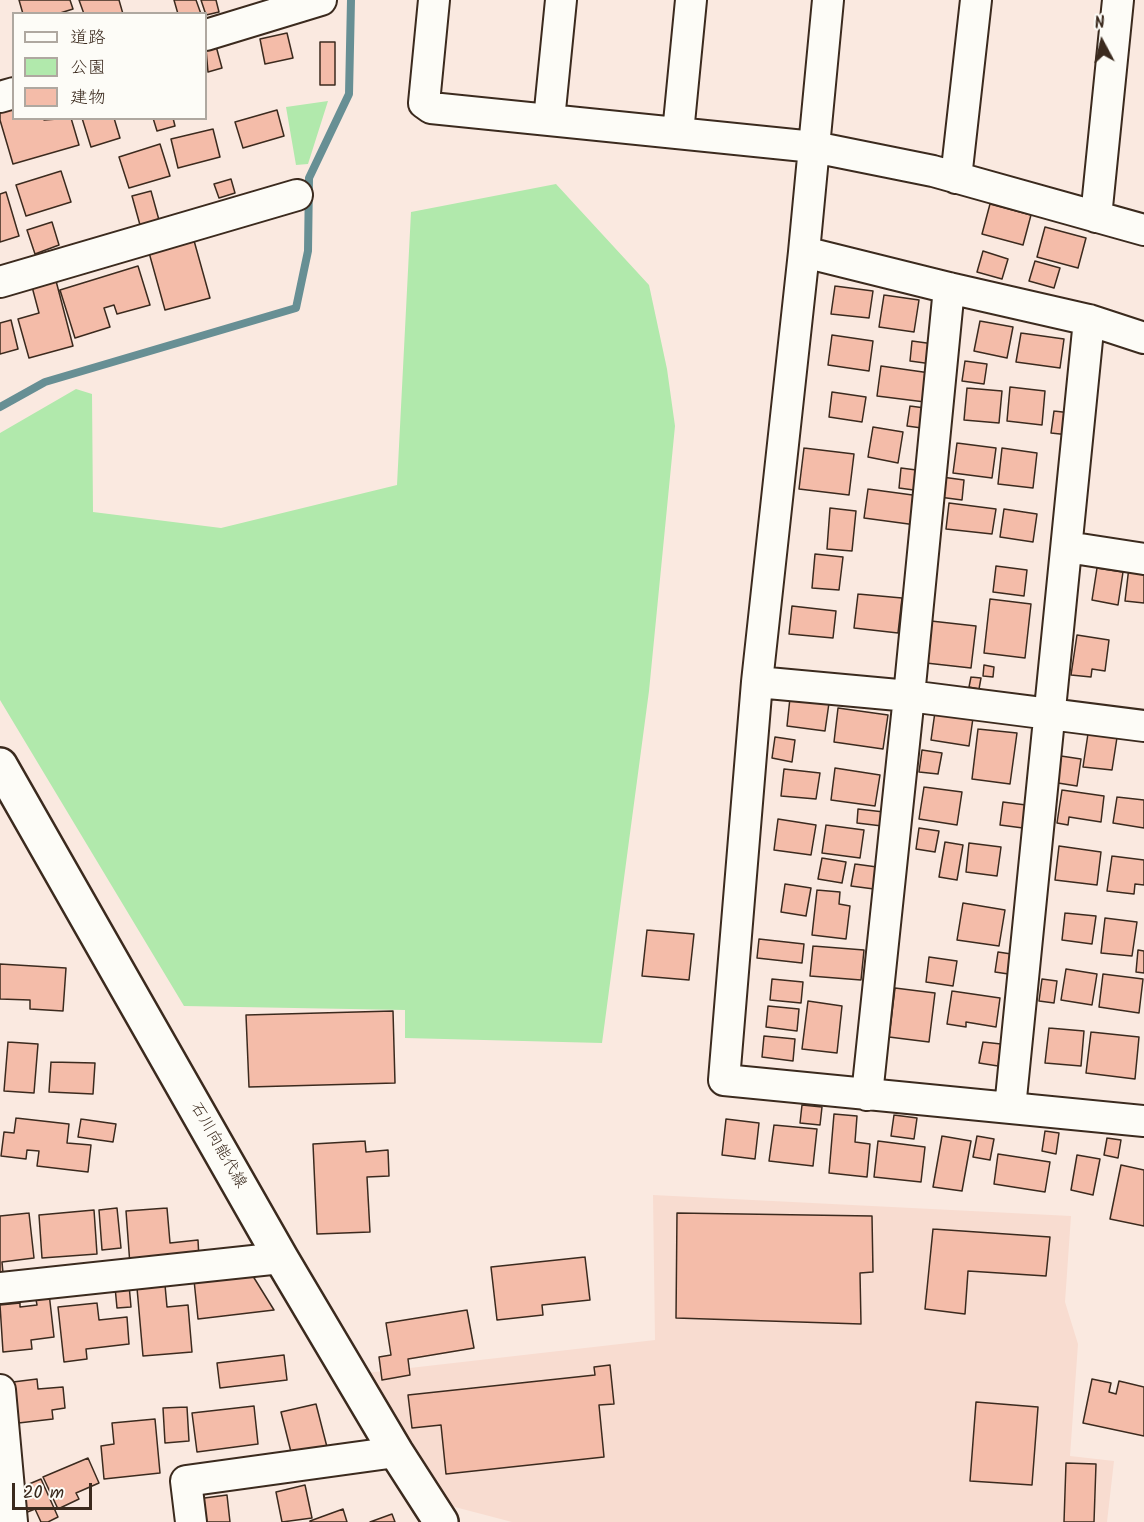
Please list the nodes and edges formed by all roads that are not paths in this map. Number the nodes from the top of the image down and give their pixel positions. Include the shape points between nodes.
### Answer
1 (321, 0) edge
2 (434, 0) edge
3 (561, 0) edge
4 (691, 0) edge
5 (828, 0) edge
6 (976, 0) edge
7 (1118, 0) edge
8 (207, 35) edge
9 (549, 120) junction
10 (678, 133) junction
11 (814, 147) junction
12 (956, 178) junction
13 (297, 195) dead end
14 (1096, 217) junction
15 (1144, 230) edge
16 (804, 252) junction
17 (0, 282) edge
18 (949, 288) junction
19 (1089, 320) junction
20 (1144, 338) edge
21 (1067, 547) junction
22 (1144, 559) edge
23 (757, 682) junction
24 (909, 696) junction
25 (1049, 715) junction
26 (1144, 726) edge
27 (0, 765) edge
28 (867, 1095) junction
29 (1010, 1108) junction
30 (1144, 1121) edge
31 (281, 1258) junction
32 (0, 1288) edge
33 (0, 1390) edge
34 (396, 1452) junction
35 (12, 1522) edge
36 (191, 1522) edge
37 (441, 1522) edge

1 - 8 street
2 - 9 street via 424,103 431,108
3 - 9 street
4 - 10 street
5 - 11 street
6 - 12 street
7 - 14 street
9 - 10 street
10 - 11 street
11 - 12 street
11 - 16 street
12 - 14 street
13 - 17 street
14 - 15 street
16 - 18 street
16 - 23 street
18 - 19 street
18 - 24 street
19 - 20 street
19 - 21 street
21 - 22 street
21 - 25 street
23 - 24 street
23 - 28 street via 724,1080
24 - 25 street
24 - 28 street
25 - 26 street
25 - 29 street
27 - 31 main road, 石川向能代線
28 - 29 street
29 - 30 street
31 - 32 street
31 - 34 main road, 石川向能代線
33 - 35 street
34 - 36 street via 186,1481
34 - 37 main road, 石川向能代線

